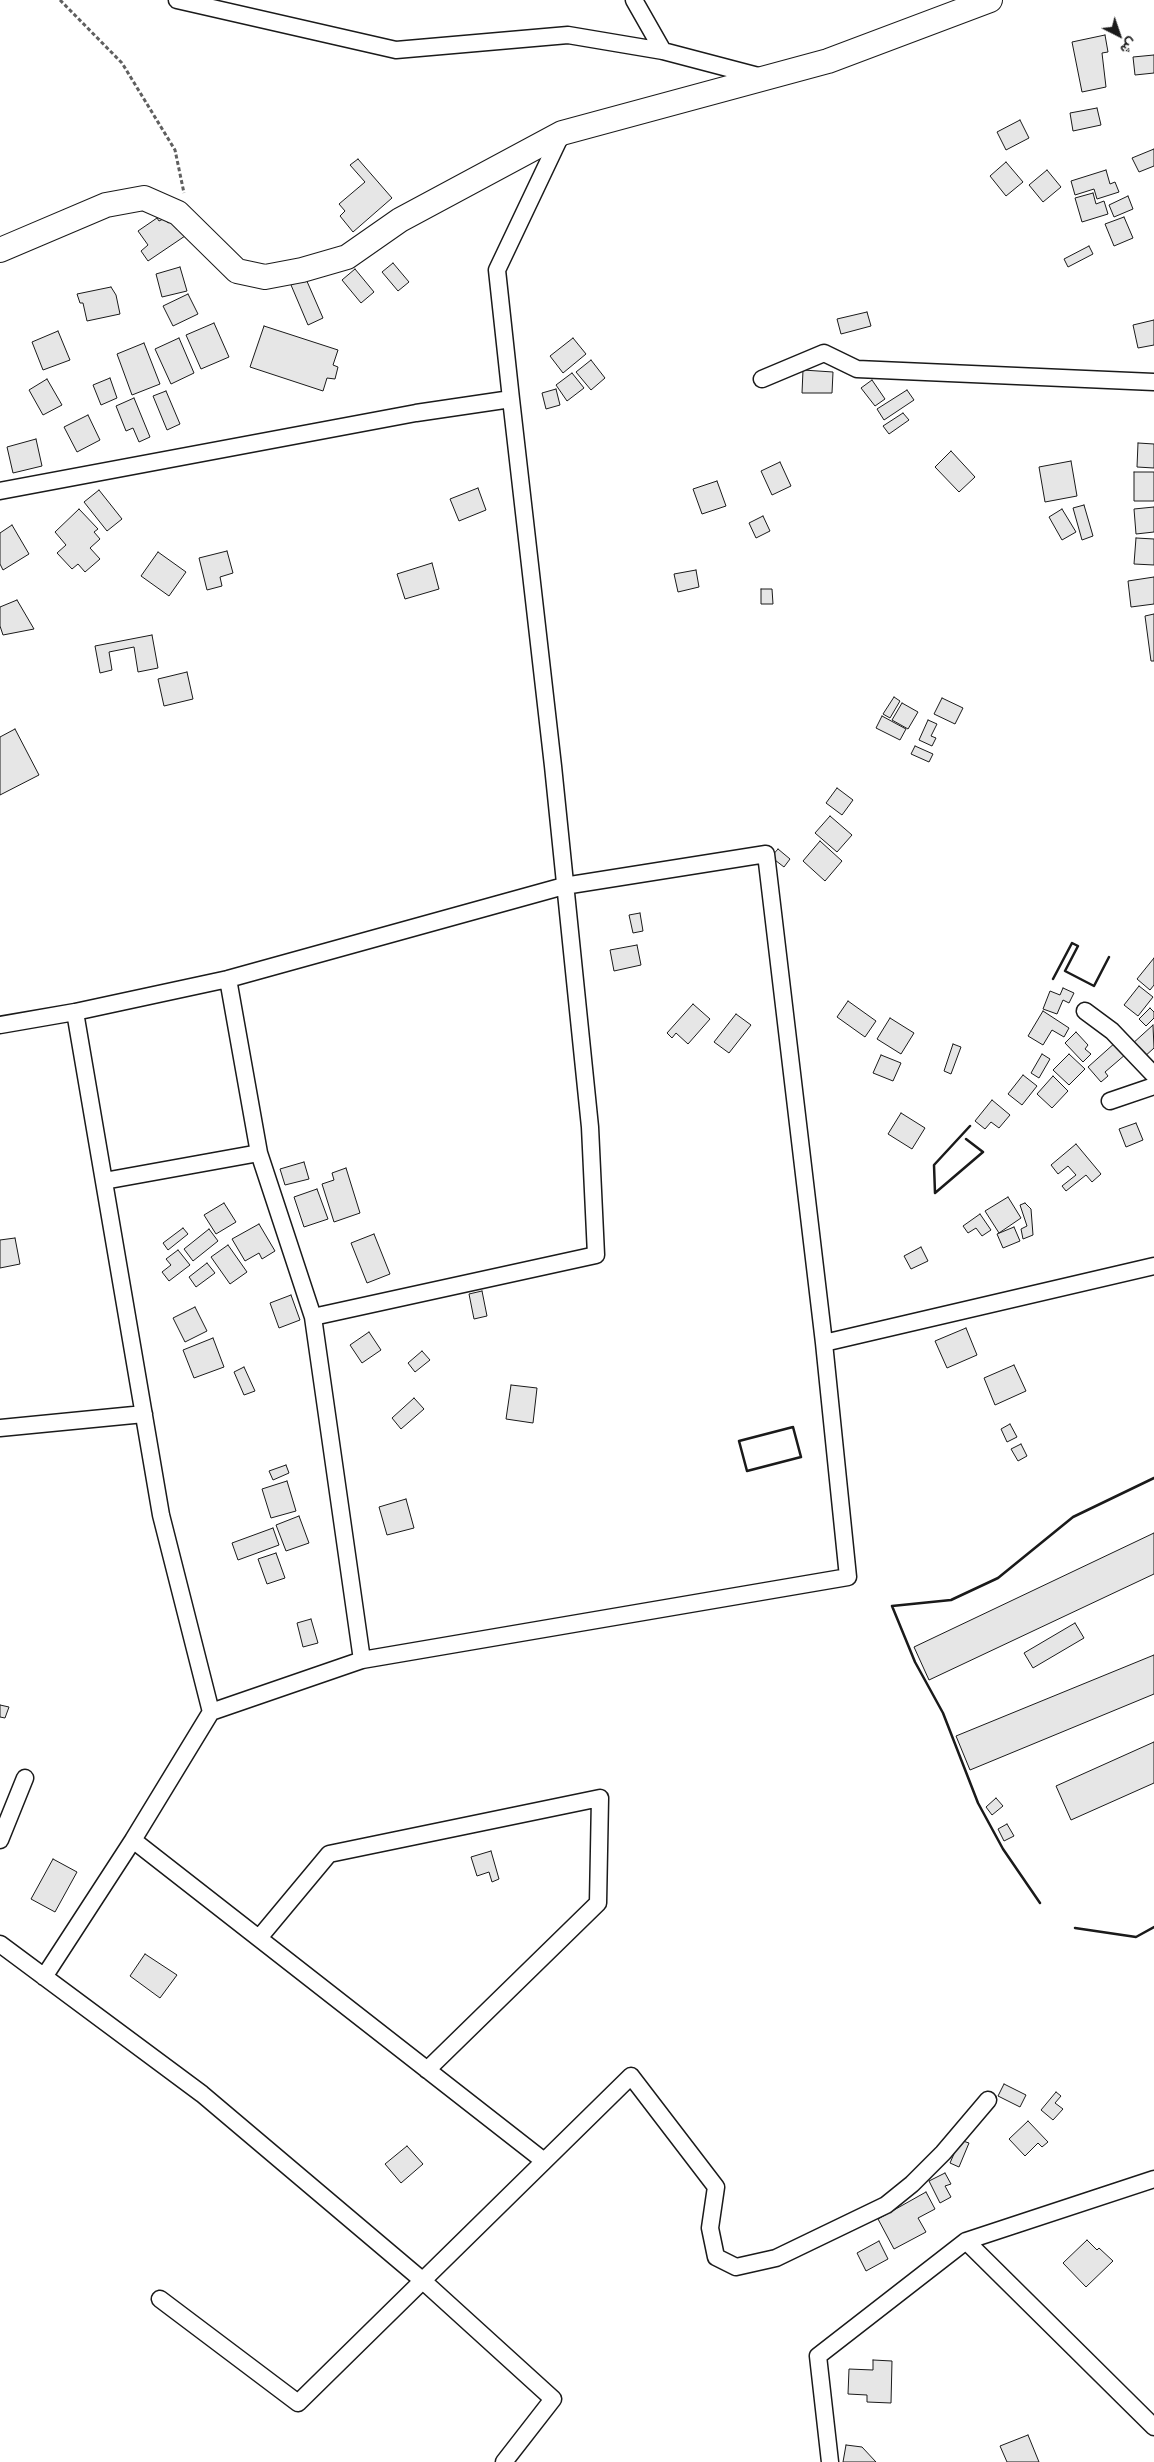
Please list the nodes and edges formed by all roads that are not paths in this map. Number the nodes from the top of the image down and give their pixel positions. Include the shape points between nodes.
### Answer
1 (177, 0) edge
2 (634, 0) edge
3 (990, 0) edge
4 (663, 51) junction
5 (762, 77) junction
6 (562, 133) junction
7 (0, 250) edge
8 (762, 378) dead end
9 (1154, 382) edge
10 (511, 399) junction
11 (0, 491) edge
12 (564, 886) junction
13 (228, 979) junction
14 (1085, 1011) dead end
15 (75, 1012) junction
16 (0, 1025) edge
17 (1154, 1076) edge
18 (1154, 1086) edge
19 (1110, 1101) dead end
20 (259, 1153) junction
21 (104, 1181) junction
22 (1154, 1266) edge
23 (313, 1318) junction
24 (824, 1344) junction
25 (144, 1414) junction
26 (0, 1428) edge
27 (362, 1660) junction
28 (211, 1712) junction
29 (25, 1778) dead end
30 (0, 1840) edge
31 (133, 1840) junction
32 (259, 1938) junction
33 (0, 1944) edge
34 (44, 1977) junction
35 (427, 2070) junction
36 (988, 2100) dead end
37 (544, 2161) junction
38 (1154, 2179) edge
39 (966, 2241) junction
40 (422, 2280) junction
41 (160, 2298) dead end
42 (1154, 2427) edge
43 (504, 2462) edge
44 (830, 2462) edge

1 - 4 street via 396,50 568,35
2 - 4 street
3 - 5 street via 828,60
4 - 5 street
5 - 6 street
6 - 7 street via 400,220 347,257 302,270 265,277 236,271 178,213 144,198 106,204
6 - 10 street via 497,270
8 - 9 street via 824,353 857,369
10 - 11 street via 406,415
10 - 12 street
12 - 13 street
12 - 23 street via 590,1127 596,1255
12 - 24 street via 766,854
13 - 15 street
13 - 20 street
14 - 17 street via 1112,1031
15 - 16 street
15 - 21 street
18 - 19 street
20 - 21 street
20 - 23 street
21 - 25 street
22 - 24 street
23 - 27 street
24 - 27 street via 848,1578
25 - 26 street
25 - 28 street via 161,1516
27 - 28 street
28 - 31 street
29 - 30 street
31 - 32 street
31 - 34 street
32 - 35 street
32 - 35 street via 329,1854 600,1798 598,1903
33 - 34 street
34 - 40 street via 202,2094
35 - 37 street
36 - 37 street via 943,2153 886,2205 776,2258 736,2267 716,2257 710,2228 716,2187 631,2076
37 - 40 street
38 - 39 street
39 - 42 street
39 - 44 street via 818,2356
40 - 41 street via 298,2403
40 - 43 street via 553,2398

